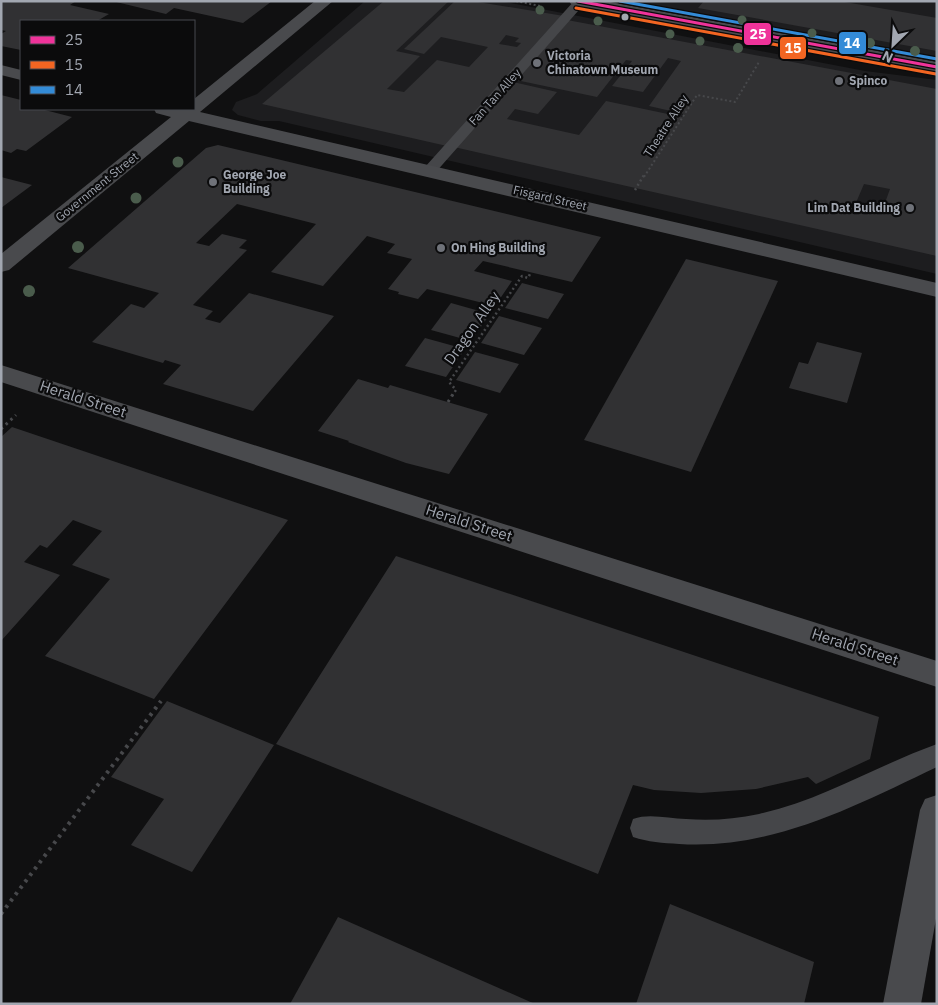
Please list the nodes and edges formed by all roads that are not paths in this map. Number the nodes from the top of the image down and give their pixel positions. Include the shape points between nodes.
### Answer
1 (324, 1) edge
2 (578, 1) edge
3 (937, 67) edge
4 (1, 70) edge
5 (20, 74) edge
6 (195, 107) edge
7 (191, 110) edge
8 (430, 170) junction
9 (1, 265) edge
10 (937, 290) edge
11 (1, 373) edge
12 (937, 674) edge
13 (937, 755) edge
14 (937, 810) edge
15 (643, 828) dead end
16 (902, 1004) edge

1 - 6 street, Government Street
2 - 3 street
2 - 8 lane, Fan Tan Alley
4 - 5 street
7 - 8 street, Fisgard Street
7 - 9 street, Government Street
8 - 10 street, Fisgard Street
11 - 12 street, Herald Street
13 - 15 lane via 856,793 786,819 731,831 686,833
14 - 16 street

